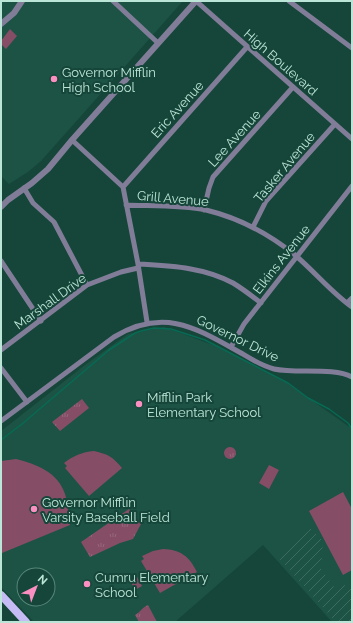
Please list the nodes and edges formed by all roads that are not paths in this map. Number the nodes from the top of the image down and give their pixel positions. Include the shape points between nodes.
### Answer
1 (22, 1) edge
2 (113, 1) edge
3 (196, 1) edge
4 (289, 1) edge
5 (1, 24) edge
6 (158, 43) junction
7 (247, 47) junction
8 (352, 48) edge
9 (293, 87) junction
10 (335, 124) junction
11 (352, 139) edge
12 (72, 140) junction
13 (352, 186) edge
14 (123, 187) junction
15 (24, 188) junction
16 (126, 205) junction
17 (1, 208) edge
18 (204, 210) junction
19 (254, 227) junction
20 (297, 256) junction
21 (1, 260) edge
22 (138, 266) junction
23 (87, 285) junction
24 (352, 298) edge
25 (261, 302) junction
26 (347, 303) junction
27 (352, 307) edge
28 (41, 320) junction
29 (147, 322) junction
30 (231, 347) junction
31 (1, 350) edge
32 (1, 368) edge
33 (352, 376) edge
34 (27, 402) junction
35 (1, 421) edge
36 (1, 596) edge
37 (26, 622) edge

1 - 5 street
2 - 6 street
3 - 6 street
3 - 7 street, High Boulevard
4 - 8 street
6 - 12 street
7 - 9 street, High Boulevard
7 - 14 street, Eric Avenue
9 - 10 street, High Boulevard
9 - 18 street, Lee Avenue via 213,177
10 - 11 street, High Boulevard
10 - 19 street, Tasker Avenue via 266,201
12 - 14 street, Grill Avenue
12 - 15 street via 48,169
13 - 20 street, Elkins Avenue
14 - 16 street, Grill Avenue
15 - 17 street
15 - 23 street via 33,203 54,222
16 - 18 street, Grill Avenue
16 - 22 street
18 - 19 street, Grill Avenue
19 - 20 street, Grill Avenue
20 - 25 street, Elkins Avenue
20 - 26 street, Grill Avenue
21 - 28 street
22 - 23 street, Marshall Drive
22 - 25 street, Marshall Drive via 175,266 210,273 232,283
22 - 29 street
23 - 28 street, Marshall Drive
24 - 26 street
25 - 30 street, Elkins Avenue
26 - 27 street, Grill Avenue
28 - 31 street, Marshall Drive
29 - 30 street, Governor Drive via 187,325
29 - 34 street, Governor Drive via 114,337
30 - 33 street, Governor Drive via 273,369 341,373
32 - 34 street
34 - 35 street, Governor Drive
36 - 37 main road

